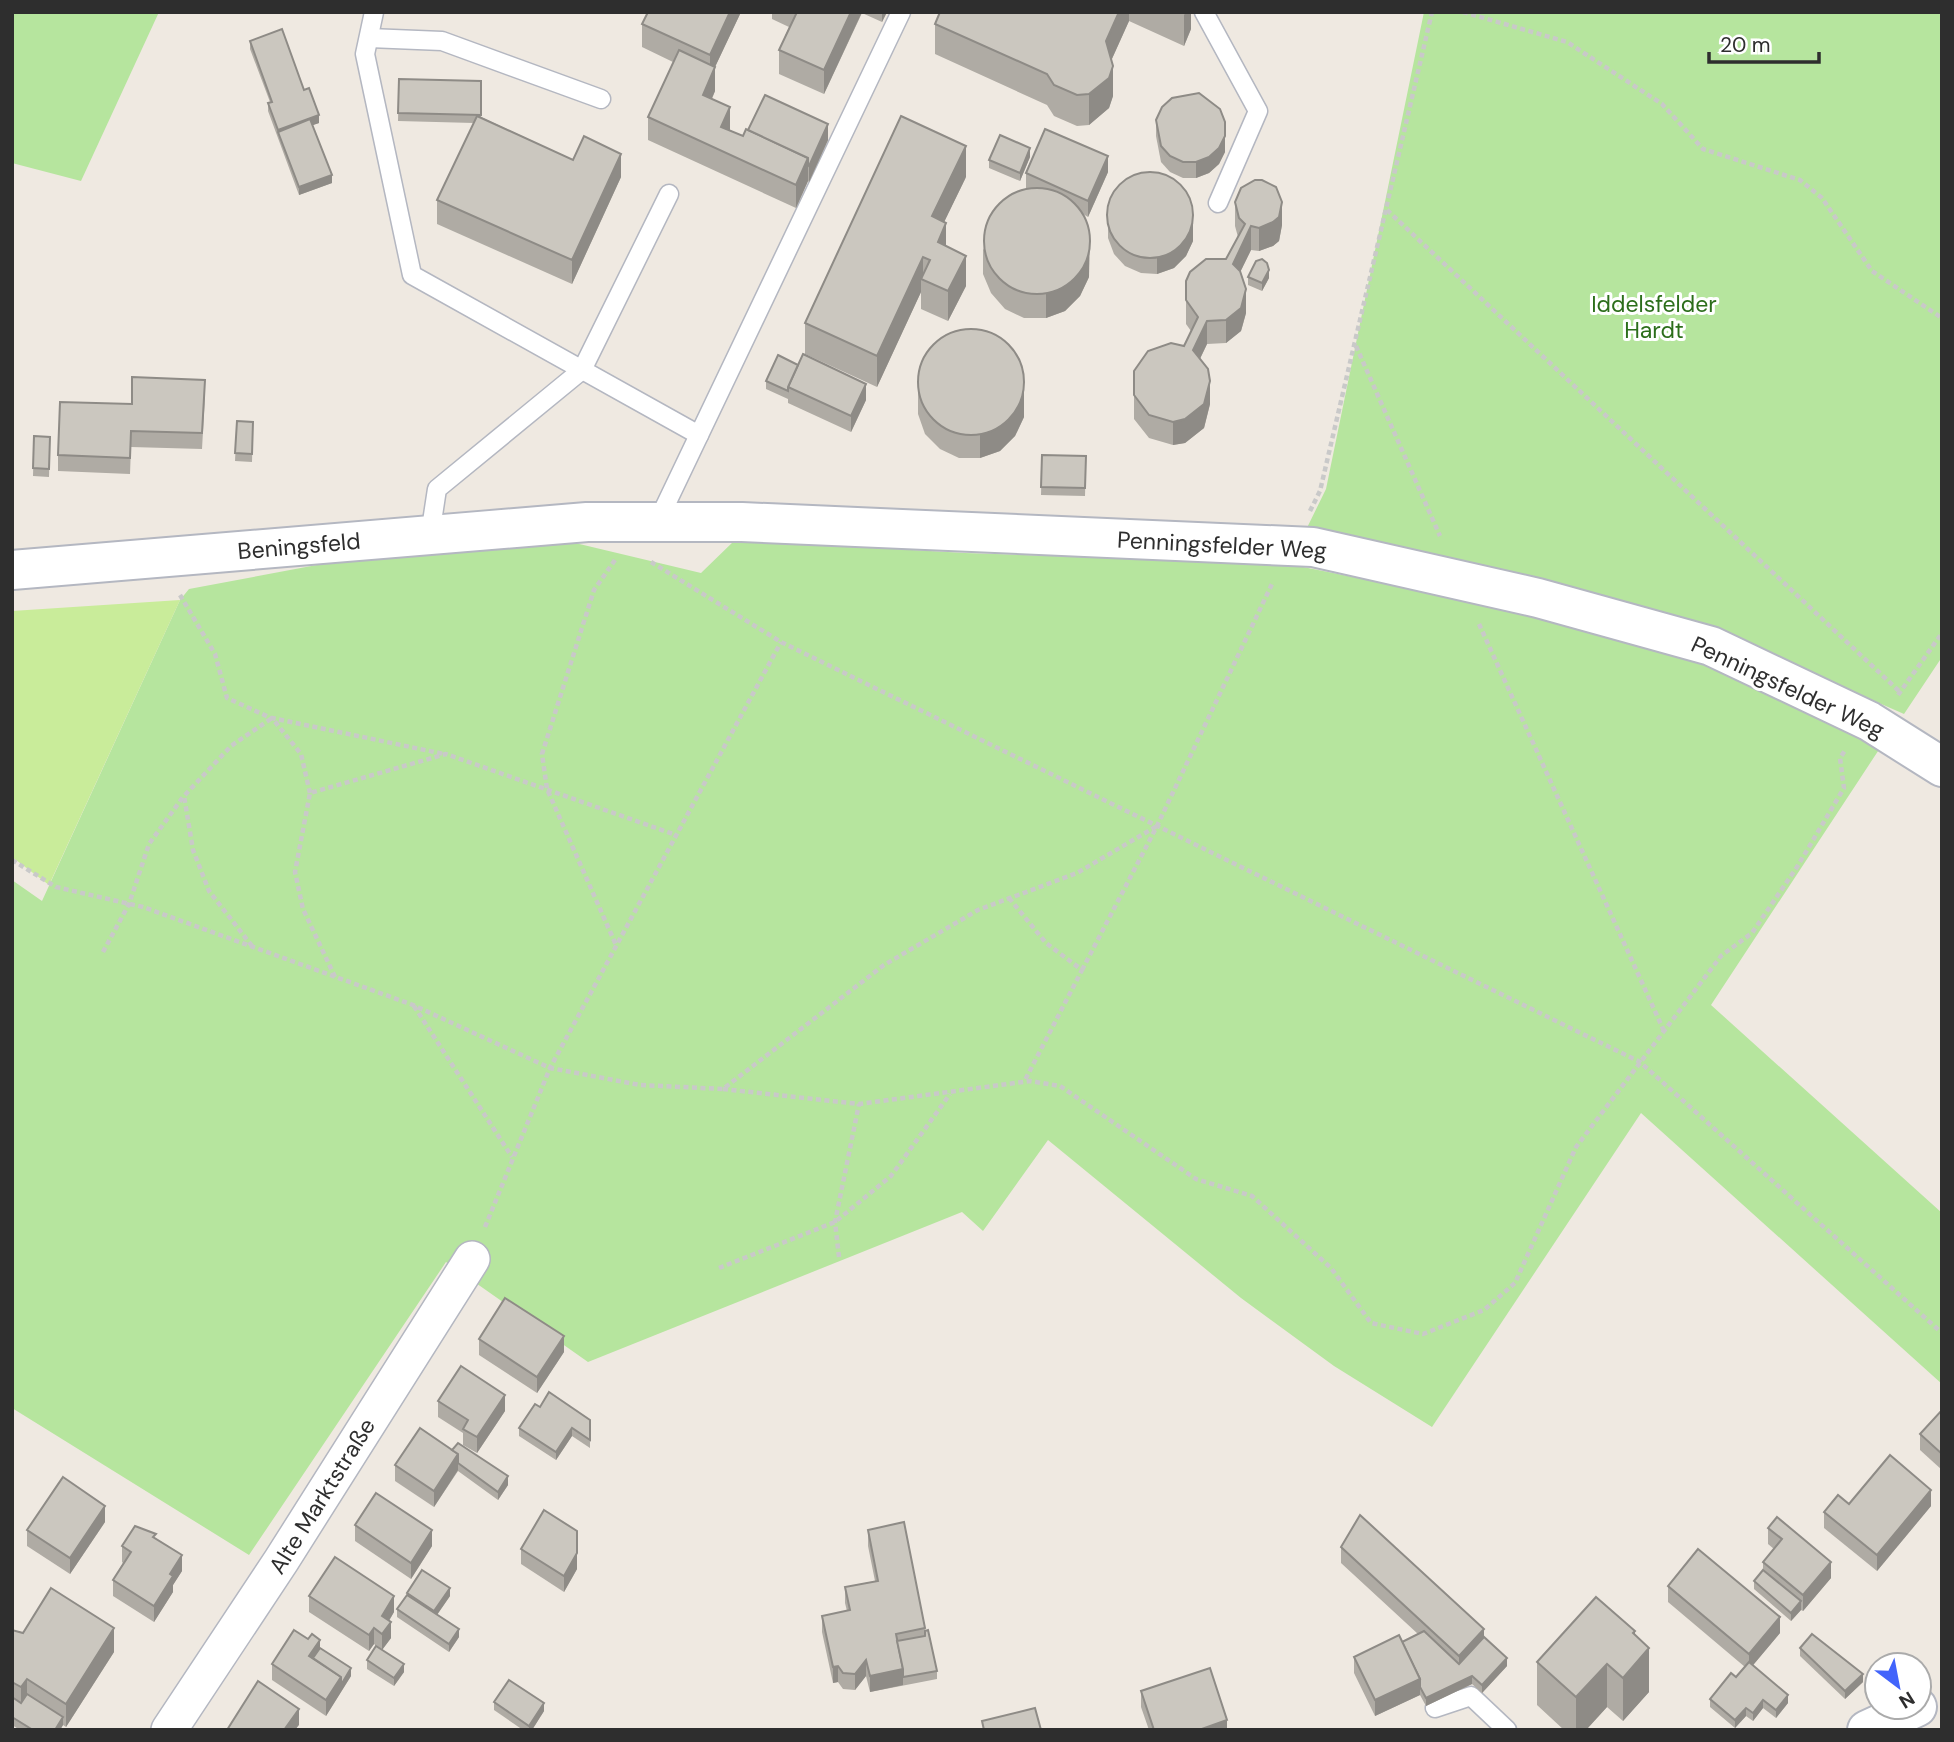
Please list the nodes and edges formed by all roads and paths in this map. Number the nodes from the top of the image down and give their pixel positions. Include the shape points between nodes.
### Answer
1 (374, 12) edge
2 (901, 12) edge
3 (1204, 12) edge
4 (1432, 12) edge
5 (1463, 12) edge
6 (369, 38) junction
7 (601, 99) dead end
8 (669, 194) dead end
9 (1218, 203) dead end
10 (1386, 210) junction
11 (1942, 318) edge
12 (1356, 346) dead end
13 (582, 370) junction
14 (699, 435) junction
15 (587, 522) joint
16 (657, 523) junction
17 (430, 535) junction
18 (1292, 545) junction
19 (170, 556) junction
20 (617, 557) dead end
21 (648, 559) dead end
22 (12, 570) edge
23 (1459, 580) junction
24 (1942, 633) edge
25 (781, 642) junction
26 (1900, 692) junction
27 (272, 718) junction
28 (1869, 721) junction
29 (446, 754) junction
30 (1942, 767) edge
31 (547, 789) junction
32 (310, 793) junction
33 (184, 796) junction
34 (1157, 826) junction
35 (676, 835) junction
36 (12, 860) edge
37 (1009, 898) junction
38 (129, 904) junction
39 (252, 946) junction
40 (617, 946) junction
41 (103, 952) dead end
42 (1082, 970) junction
43 (335, 977) junction
44 (413, 1005) junction
45 (1664, 1031) junction
46 (1640, 1062) junction
47 (550, 1069) junction
48 (1024, 1082) junction
49 (723, 1088) junction
50 (951, 1093) junction
51 (859, 1104) junction
52 (512, 1158) junction
53 (835, 1222) junction
54 (839, 1257) dead end
55 (472, 1259) joint
56 (719, 1268) dead end
57 (1942, 1333) edge
58 (1435, 1708) dead end
59 (1887, 1721) edge
60 (169, 1730) edge
61 (1507, 1730) edge
62 (1867, 1730) edge

1 - 6 lane
2 - 14 lane
3 - 9 lane via 1258,111
4 - 10 path
5 - 11 path via 1567,42 1662,104 1703,149 1800,180 1822,198 1872,271
6 - 7 lane via 442,41
6 - 13 lane via 365,54 412,275
8 - 13 lane
10 - 18 path via 1320,491
10 - 26 path
12 - 23 path
13 - 14 lane
13 - 17 lane via 437,489
14 - 16 lane
15 - 16 street, Penningsfelder Weg
15 - 17 street, Beningsfeld
16 - 18 street, Penningsfelder Weg via 742,522
17 - 19 street, Beningsfeld
18 - 23 street, Penningsfelder Weg
18 - 34 path
19 - 22 street, Beningsfeld
19 - 27 path via 177,591 215,653 227,698
20 - 31 path via 594,590 542,754
21 - 25 path
23 - 28 street, Penningsfelder Weg via 1711,646
23 - 45 path
24 - 26 path
25 - 34 path
25 - 35 path
26 - 28 path
27 - 29 path
27 - 32 path via 301,754
27 - 33 path via 232,746
28 - 30 street, Penningsfelder Weg
28 - 45 path via 1840,758 1844,788 1797,867 1752,933 1721,957
29 - 31 path
29 - 32 path
31 - 35 path
31 - 40 path
32 - 43 path via 295,872 303,909
33 - 38 path via 149,844
33 - 39 path via 193,850 209,891
34 - 37 path via 1077,873
34 - 42 path
34 - 46 path
35 - 40 path
36 - 38 path via 56,887
37 - 42 path via 1046,943
37 - 49 path via 978,910 884,965
38 - 39 path
38 - 41 path
39 - 43 path
40 - 47 path
42 - 48 path
43 - 44 path
44 - 47 path
44 - 52 path
45 - 46 path
46 - 48 path via 1576,1147 1515,1283 1484,1310 1423,1334 1371,1323 1331,1268 1252,1196 1196,1179 1060,1086
46 - 57 path
47 - 49 path via 640,1085
47 - 52 path
48 - 50 path
49 - 51 path
50 - 51 path
50 - 53 path via 891,1176
51 - 53 path
52 - 55 path
53 - 54 path
53 - 56 path
55 - 60 street, Alte Marktstraße
58 - 61 lane via 1471,1696
59 - 62 street

